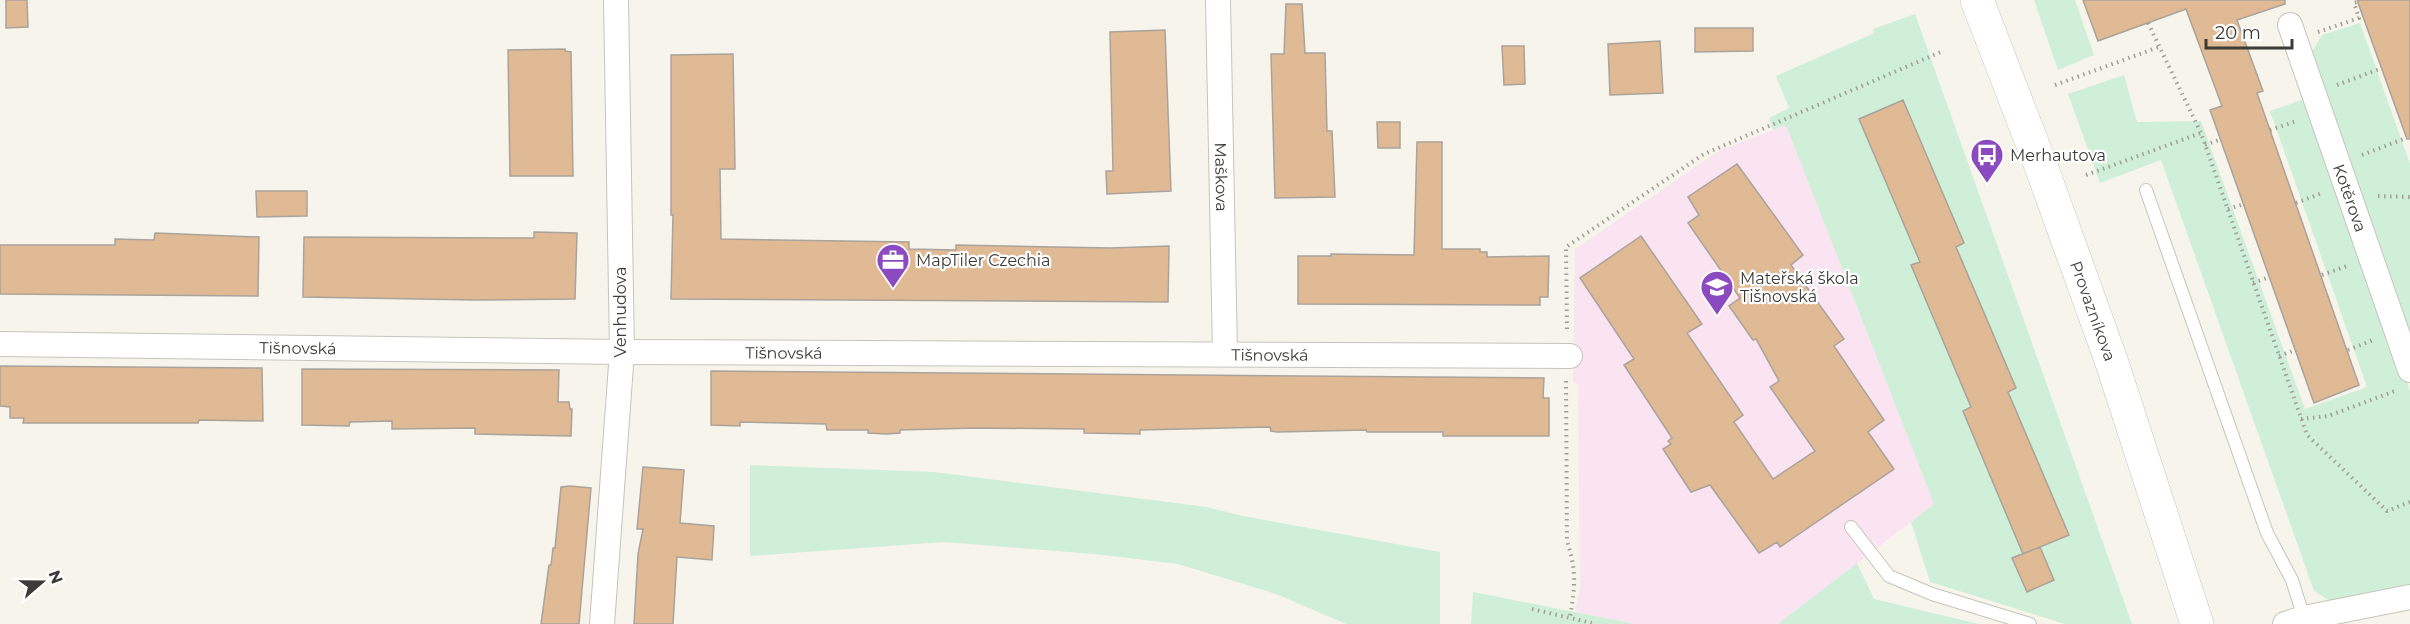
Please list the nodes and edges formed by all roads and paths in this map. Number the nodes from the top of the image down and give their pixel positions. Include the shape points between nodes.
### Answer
1 (616, 0) edge
2 (1218, 0) edge
3 (1977, 0) edge
4 (2000, 0) edge
5 (2358, 2) dead end
6 (2148, 22) dead end
7 (2292, 32) joint
8 (2160, 47) junction
9 (1943, 51) dead end
10 (2002, 67) junction
11 (2382, 68) dead end
12 (2055, 85) dead end
13 (2314, 94) junction
14 (2201, 133) junction
15 (2406, 138) dead end
16 (2221, 139) dead end
17 (2205, 145) junction
18 (2338, 165) junction
19 (2086, 175) dead end
20 (2146, 190) dead end
21 (2244, 204) dead end
22 (2228, 209) junction
23 (2269, 277) dead end
24 (2253, 283) junction
25 (0, 344) edge
26 (2295, 350) dead end
27 (622, 352) junction
28 (1225, 353) junction
29 (1570, 356) junction
30 (2279, 356) junction
31 (2405, 380) edge
32 (2301, 419) junction
33 (2410, 502) edge
34 (1851, 527) dead end
35 (2410, 597) edge
36 (1532, 609) dead end
37 (1570, 617) junction
38 (2294, 621) edge
39 (1584, 623) edge
40 (602, 624) edge
41 (1596, 624) edge
42 (2030, 624) edge
43 (2197, 624) edge

1 - 27 street, Venhudova
2 - 28 street, Maškova
3 - 10 main road, Provazníkova
4 - 10 main road
5 - 7 path via 2354,3 2359,18
6 - 8 path
7 - 13 street, Kotěrova
8 - 12 path
8 - 14 path
9 - 29 path via 1704,154 1566,247
10 - 43 main road, Provazníkova via 2111,360
11 - 13 path
13 - 18 street, Kotěrova
14 - 17 path
14 - 19 path
15 - 18 path
16 - 17 path
17 - 22 path
18 - 31 street, Kotěrova
20 - 38 lane via 2267,533 2292,579
21 - 22 path
22 - 24 path
23 - 24 path
24 - 30 path
25 - 27 street, Tišnovská
26 - 30 path
27 - 28 street, Tišnovská
27 - 40 street, Venhudova
28 - 29 street, Tišnovská
29 - 37 path via 1566,377 1567,541 1575,580
30 - 32 path
31 - 32 path via 2328,416
32 - 33 path via 2307,435 2387,511
34 - 42 lane via 1889,576 1932,594
35 - 38 street
36 - 37 path
37 - 39 path
39 - 41 path

